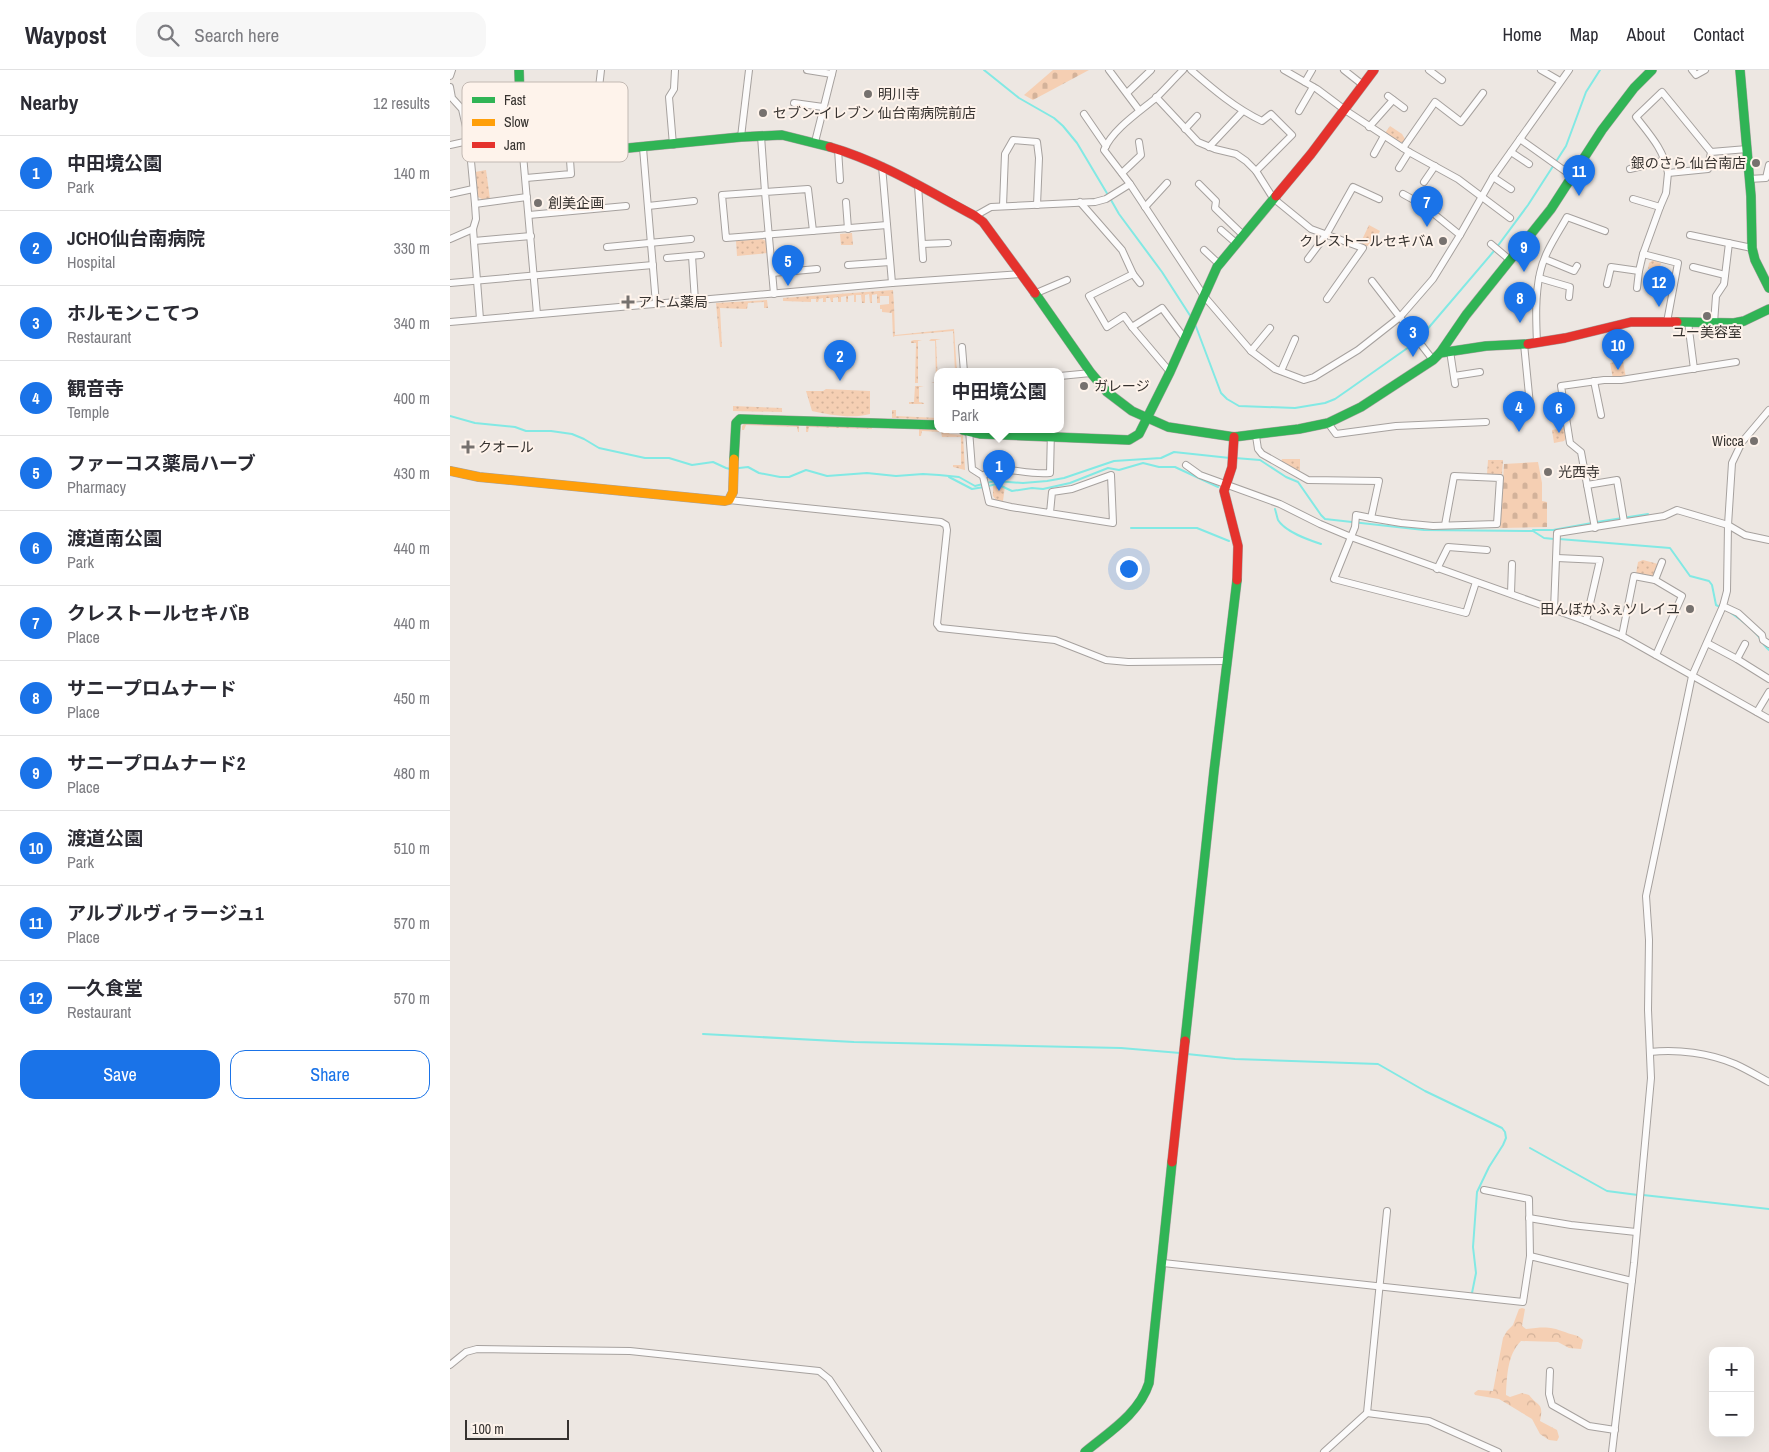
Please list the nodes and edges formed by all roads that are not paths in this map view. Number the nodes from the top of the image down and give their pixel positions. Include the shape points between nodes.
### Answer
1 (452, 70) edge
2 (676, 70) edge
3 (749, 70) edge
4 (807, 70) edge
5 (1109, 70) edge
6 (1151, 70) edge
7 (1183, 70) edge
8 (1191, 70) edge
9 (1284, 70) edge
10 (1312, 70) edge
11 (1344, 70) edge
12 (1374, 70) edge
13 (1429, 70) edge
14 (1541, 70) edge
15 (1569, 70) edge
16 (1652, 70) edge
17 (1692, 70) edge
18 (1705, 70) edge
19 (1740, 70) edge
20 (833, 72) edge
21 (450, 76) edge
22 (1442, 80) dead end
23 (1560, 81) junction
24 (1304, 82) junction
25 (1363, 85) junction
26 (450, 87) edge
27 (1313, 87) junction
28 (1127, 93) junction
29 (1483, 93) dead end
30 (1156, 97) junction
31 (794, 103) dead end
32 (823, 107) junction
33 (1404, 108) dead end
34 (462, 109) edge
35 (1139, 110) junction
36 (1345, 110) junction
37 (1299, 111) dead end
38 (1242, 112) junction
39 (1084, 114) dead end
40 (1197, 116) dead end
41 (1369, 126) junction
42 (1186, 129) junction
43 (761, 136) junction
44 (1384, 136) junction
45 (741, 137) junction
46 (1520, 139) junction
47 (815, 142) junction
48 (1138, 142) dead end
49 (673, 145) junction
50 (1106, 146) junction
51 (1209, 147) junction
52 (643, 148) junction
53 (628, 149) edge
54 (838, 149) junction
55 (1747, 149) junction
56 (1406, 150) junction
57 (1511, 152) junction
58 (1711, 152) junction
59 (1374, 154) dead end
60 (1666, 160) junction
61 (470, 162) edge
62 (524, 162) edge
63 (570, 162) edge
64 (1529, 164) dead end
65 (1769, 165) edge
66 (882, 166) junction
67 (1435, 166) junction
68 (1399, 168) dead end
69 (1630, 170) dead end
70 (1256, 171) junction
71 (1668, 173) junction
72 (1122, 174) junction
73 (1572, 176) junction
74 (1493, 177) junction
75 (526, 178) junction
76 (1767, 178) edge
77 (1749, 179) junction
78 (840, 180) dead end
79 (1424, 182) dead end
80 (1167, 183) dead end
81 (1130, 184) junction
82 (1200, 184) dead end
83 (918, 185) junction
84 (473, 189) junction
85 (1511, 189) dead end
86 (765, 192) junction
87 (450, 194) edge
88 (1403, 194) dead end
89 (1482, 196) junction
90 (528, 197) junction
91 (1273, 198) junction
92 (1379, 199) dead end
93 (1633, 199) dead end
94 (694, 201) dead end
95 (846, 202) dead end
96 (1080, 202) junction
97 (475, 204) junction
98 (1037, 205) junction
99 (626, 206) dead end
100 (648, 206) junction
101 (1003, 206) junction
102 (1145, 207) junction
103 (1660, 207) junction
104 (529, 215) junction
105 (975, 216) junction
106 (1510, 218) dead end
107 (887, 225) junction
108 (474, 229) junction
109 (848, 229) junction
110 (1221, 230) dead end
111 (1605, 231) dead end
112 (813, 232) junction
113 (770, 235) junction
114 (1243, 235) junction
115 (1326, 235) junction
116 (1460, 235) junction
117 (1690, 235) dead end
118 (531, 236) junction
119 (450, 239) edge
120 (691, 239) dead end
121 (474, 241) junction
122 (651, 243) junction
123 (1729, 243) junction
124 (922, 244) junction
125 (948, 244) dead end
126 (1236, 244) junction
127 (1491, 244) dead end
128 (606, 247) dead end
129 (1752, 248) junction
130 (1204, 250) dead end
131 (1643, 254) junction
132 (701, 255) dead end
133 (692, 256) junction
134 (667, 258) dead end
135 (923, 259) dead end
136 (1308, 259) dead end
137 (1545, 259) junction
138 (1510, 260) junction
139 (890, 262) junction
140 (1219, 264) junction
141 (653, 265) junction
142 (848, 265) dead end
143 (1577, 266) dead end
144 (1693, 267) dead end
145 (817, 269) dead end
146 (1639, 271) junction
147 (772, 273) junction
148 (1021, 274) junction
149 (1133, 274) junction
150 (1725, 275) junction
151 (534, 276) junction
152 (1539, 278) junction
153 (1067, 280) dead end
154 (477, 281) junction
155 (1372, 281) dead end
156 (450, 283) edge
157 (892, 283) junction
158 (1140, 283) dead end
159 (1607, 284) dead end
160 (1637, 288) dead end
161 (1769, 288) edge
162 (774, 294) junction
163 (1034, 294) junction
164 (1204, 296) junction
165 (1569, 297) dead end
166 (1327, 299) dead end
167 (695, 301) junction
168 (656, 304) junction
169 (1769, 310) edge
170 (537, 314) junction
171 (1400, 317) junction
172 (480, 319) junction
173 (450, 322) edge
174 (1668, 322) junction
175 (1688, 322) junction
176 (1714, 323) junction
177 (1132, 327) junction
178 (1270, 328) dead end
179 (1295, 339) dead end
180 (1185, 340) junction
181 (1537, 343) junction
182 (1524, 344) junction
183 (962, 347) dead end
184 (1251, 351) junction
185 (1450, 351) junction
186 (1440, 353) junction
187 (1433, 360) junction
188 (1736, 362) dead end
189 (964, 368) edge
190 (1694, 369) junction
191 (1281, 371) junction
192 (1170, 372) junction
193 (1480, 372) dead end
194 (1091, 373) junction
195 (1064, 376) edge
196 (1454, 376) junction
197 (1594, 381) junction
198 (1455, 384) dead end
199 (1520, 408) dead end
200 (1769, 410) edge
201 (1600, 415) dead end
202 (1146, 418) junction
203 (1486, 422) dead end
204 (1328, 423) junction
205 (934, 425) edge
206 (967, 433) edge
207 (1051, 433) edge
208 (1256, 436) junction
209 (1234, 438) junction
210 (1186, 465) dead end
211 (450, 471) edge
212 (984, 477) junction
213 (1226, 484) junction
214 (1587, 485) junction
215 (729, 500) junction
216 (1050, 513) junction
217 (1371, 518) junction
218 (1624, 519) junction
219 (1594, 524) junction
220 (1445, 525) junction
221 (1728, 525) junction
222 (1351, 537) junction
223 (1769, 540) edge
224 (1487, 550) dead end
225 (1557, 558) junction
226 (1662, 562) dead end
227 (1512, 564) dead end
228 (1437, 569) junction
229 (1655, 580) junction
230 (1476, 582) junction
231 (1510, 593) junction
232 (1722, 607) junction
233 (1554, 610) junction
234 (1586, 621) junction
235 (1622, 636) junction
236 (1707, 644) junction
237 (1745, 644) dead end
238 (1769, 644) edge
239 (1656, 655) junction
240 (1737, 659) junction
241 (1226, 661) junction
242 (1692, 676) junction
243 (1769, 679) edge
244 (1769, 692) edge
245 (1756, 712) junction
246 (1769, 719) edge
247 (1650, 1052) junction
248 (1769, 1082) edge
249 (1484, 1190) dead end
250 (1387, 1211) dead end
251 (1530, 1218) junction
252 (1636, 1232) junction
253 (1530, 1256) junction
254 (1163, 1262) junction
255 (1632, 1281) junction
256 (1379, 1285) junction
257 (450, 1365) edge
258 (1550, 1371) dead end
259 (1367, 1413) junction
260 (1615, 1430) junction
261 (878, 1452) edge
262 (1084, 1452) edge
263 (1324, 1452) edge
264 (1498, 1452) edge
265 (1612, 1452) edge

1 - 21 street
2 - 49 street via 674,89 669,97
3 - 45 street
4 - 20 street
5 - 28 street
6 - 28 street
7 - 30 street
8 - 38 street
9 - 24 street
10 - 24 street
11 - 25 street
12 - 25 street
13 - 22 street
14 - 23 street
15 - 23 street
16 - 73 street via 1602,130
17 - 18 street via 1696,75
19 - 55 street
20 - 32 street
23 - 46 street
24 - 27 street
25 - 36 street
26 - 34 street via 452,98
27 - 36 street
27 - 37 street
28 - 35 street
29 - 56 street via 1461,122 1435,102
30 - 35 street
30 - 42 street
31 - 32 street
32 - 47 street
33 - 41 street via 1390,98
35 - 50 street
36 - 41 street
36 - 91 street
38 - 51 street
38 - 70 street via 1262,121 1271,114 1292,135
39 - 50 street
40 - 42 street
41 - 44 street
42 - 51 street via 1198,142
43 - 45 street
43 - 47 street via 782,135
43 - 86 street
44 - 56 street
44 - 59 street
45 - 49 street
46 - 57 street
46 - 73 street
47 - 54 street
48 - 72 street via 1142,155
49 - 52 street
50 - 72 street via 1104,150
51 - 70 street via 1236,154
52 - 53 street
52 - 100 street
54 - 66 street
54 - 78 street
55 - 58 street
55 - 77 street
56 - 67 street
56 - 68 street
57 - 64 street
57 - 74 street
58 - 60 street via 1662,92 1636,117 1660,147
58 - 71 street via 1708,170
60 - 69 street
60 - 71 street
61 - 84 street
62 - 75 street
63 - 75 street via 571,174
65 - 76 street
66 - 83 street
66 - 107 street
67 - 79 street
67 - 89 street
70 - 91 street
71 - 103 street via 1666,193
72 - 81 street
73 - 138 street via 1551,209
74 - 85 street
74 - 89 street
75 - 90 street
76 - 77 street
77 - 129 street
80 - 102 street
81 - 96 street via 1106,199
81 - 102 street
82 - 114 street via 1216,201 1215,208
83 - 105 street
83 - 124 street
84 - 87 street
84 - 97 street
86 - 112 street via 808,189
86 - 113 street
86 - 113 street via 722,195 726,238
88 - 116 street via 1423,205
89 - 106 street
89 - 116 street
90 - 97 street
90 - 104 street
91 - 114 street
91 - 115 street via 1311,229
92 - 115 street via 1353,187
93 - 103 street
94 - 100 street
95 - 109 street
96 - 98 street
96 - 149 street via 1122,250
97 - 108 street
98 - 101 street
98 - 101 street via 1040,158 1037,142 1013,140 1005,154
99 - 104 street
100 - 122 street
101 - 105 street via 991,207
102 - 164 street
103 - 131 street
104 - 118 street
105 - 148 street via 983,222
107 - 109 street
107 - 139 street
108 - 119 street
108 - 121 street
109 - 112 street
110 - 126 street
111 - 137 street via 1567,217
112 - 113 street
113 - 147 street
114 - 126 street
115 - 136 street
115 - 166 street via 1363,248
116 - 171 street via 1433,278
117 - 123 street
118 - 121 street
118 - 151 street
120 - 122 street
121 - 154 street
122 - 128 street
122 - 141 street
123 - 129 street
123 - 150 street
124 - 125 street
124 - 135 street
126 - 140 street
127 - 138 street
129 - 161 street
130 - 140 street
131 - 146 street
131 - 174 street via 1678,262
132 - 133 street
133 - 134 street
133 - 167 street
137 - 143 street via 1574,271
137 - 152 street
138 - 186 street
139 - 142 street
139 - 157 street
140 - 164 street
141 - 151 street
141 - 168 street
144 - 150 street
145 - 147 street
146 - 159 street via 1611,267
146 - 160 street
147 - 162 street
148 - 157 street
148 - 163 street
149 - 158 street
149 - 177 street via 1089,296 1107,326 1124,316
150 - 176 street via 1724,284 1716,296
151 - 154 street
151 - 170 street
152 - 165 street via 1570,287
152 - 181 street via 1535,310
153 - 163 street
154 - 156 street
154 - 172 street
155 - 171 street
157 - 162 street
162 - 167 street
163 - 194 street
164 - 180 street
164 - 184 street
167 - 168 street
168 - 170 street
169 - 176 street via 1744,321
170 - 172 street
171 - 187 street
171 - 191 street via 1358,350 1314,377 1304,380
172 - 173 street
174 - 175 street
174 - 181 street via 1632,322
175 - 176 street
175 - 190 street
177 - 180 street via 1162,308
177 - 192 street
178 - 184 street
179 - 191 street
180 - 192 street
181 - 182 street
182 - 185 street
182 - 199 street via 1530,405
183 - 189 street
184 - 191 street
185 - 186 street
185 - 196 street
186 - 187 street
187 - 204 street via 1361,407
188 - 190 street
190 - 197 street
192 - 202 street
193 - 196 street
194 - 195 street
194 - 202 street via 1119,402
196 - 198 street
197 - 201 street
197 - 214 street via 1561,386 1570,443 1581,452
200 - 221 street via 1742,442 1732,464
202 - 207 street via 1138,434 1130,440
202 - 209 street via 1168,427
203 - 204 street via 1396,426 1336,434
204 - 208 street
205 - 215 street via 740,419 736,423 733,492
206 - 212 street via 972,469
207 - 212 street via 1050,474 992,468
208 - 209 street
208 - 217 street via 1262,454 1308,480 1379,481
209 - 213 street via 1232,467
210 - 213 street via 1200,475
211 - 215 street via 479,477
212 - 216 street via 990,502
213 - 222 street via 1280,504
213 - 241 street via 1224,491 1238,546
214 - 218 street via 1617,480
214 - 219 street
215 - 241 street via 946,525 937,624 940,628 1055,640 1106,660 1146,663
216 - 216 street via 1113,523 1112,475 1052,492
217 - 220 street
217 - 222 street via 1356,515
218 - 219 street
218 - 221 street via 1664,516 1677,510
219 - 225 street via 1558,533
220 - 220 street via 1497,524 1500,478 1454,476
221 - 223 street via 1745,535
221 - 232 street via 1727,591
222 - 228 street
222 - 230 street via 1334,579 1466,612
224 - 228 street via 1448,547
225 - 233 street
225 - 234 street via 1600,560
226 - 229 street
227 - 231 street
228 - 230 street
229 - 235 street via 1634,576
229 - 239 street via 1682,596
230 - 231 street
231 - 233 street
232 - 236 street
232 - 238 street via 1738,613
233 - 234 street
234 - 235 street
235 - 239 street
236 - 240 street
236 - 242 street
237 - 240 street
239 - 242 street
240 - 243 street
241 - 254 street
242 - 245 street
242 - 247 street via 1646,896
244 - 245 street
245 - 246 street
247 - 248 street via 1675,1051 1715,1058
247 - 252 street via 1651,1078
249 - 251 street via 1529,1199
250 - 256 street
251 - 252 street
251 - 253 street
252 - 255 street
253 - 255 street
253 - 256 street via 1523,1302
254 - 256 street
254 - 262 street via 1148,1392 1136,1409
255 - 260 street
256 - 259 street
257 - 261 street via 466,1352 477,1349 603,1350 652,1352 819,1371 829,1379
258 - 260 street via 1552,1405 1589,1426
259 - 263 street
259 - 264 street via 1429,1420
260 - 265 street

